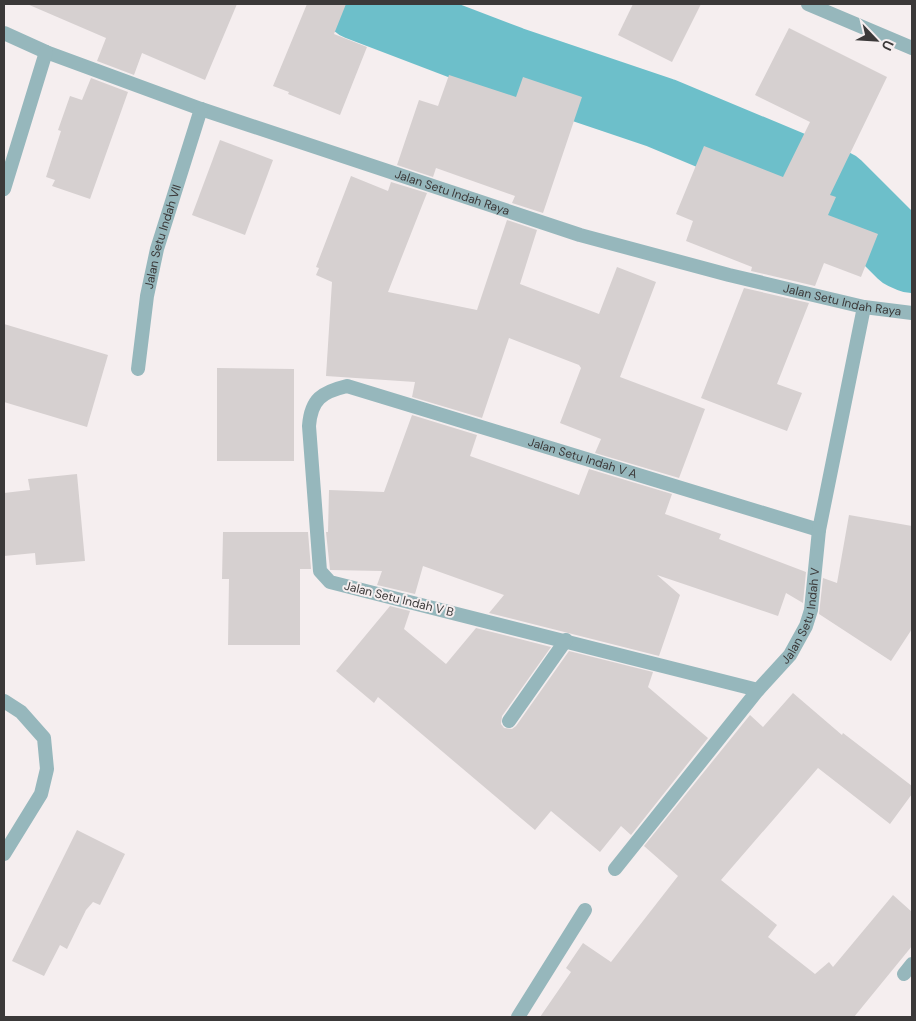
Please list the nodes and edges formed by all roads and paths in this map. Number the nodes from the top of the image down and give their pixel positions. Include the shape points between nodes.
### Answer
1 (808, 4) edge
2 (4, 33) edge
3 (912, 48) edge
4 (46, 52) junction
5 (201, 108) junction
6 (4, 189) edge
7 (864, 307) junction
8 (912, 313) edge
9 (138, 369) dead end
10 (347, 386) joint
11 (819, 530) junction
12 (566, 640) junction
13 (758, 690) junction
14 (4, 701) edge
15 (509, 721) dead end
16 (4, 854) edge
17 (615, 869) dead end
18 (585, 910) dead end
19 (518, 1017) edge

1 - 3 street
2 - 4 street, Jalan Setu Indah Raya
4 - 5 street, Jalan Setu Indah Raya
4 - 6 street
5 - 7 street, Jalan Setu Indah Raya via 580,235 651,256
5 - 9 street, Jalan Setu Indah VII via 157,249 146,296
7 - 8 street, Jalan Setu Indah Raya
7 - 11 street, Jalan Setu Indah V
10 - 11 street, Jalan Setu Indah V A
10 - 12 street, Jalan Setu Indah V B via 328,390 317,400 308,426 320,571 324,577 330,582
11 - 13 street, Jalan Setu Indah V via 811,610 806,626 790,655
12 - 13 street, Jalan Setu Indah V B
12 - 15 street
13 - 17 street, Jalan Setu Indah V
14 - 16 street via 21,712 44,738 47,769 41,794
18 - 19 street

